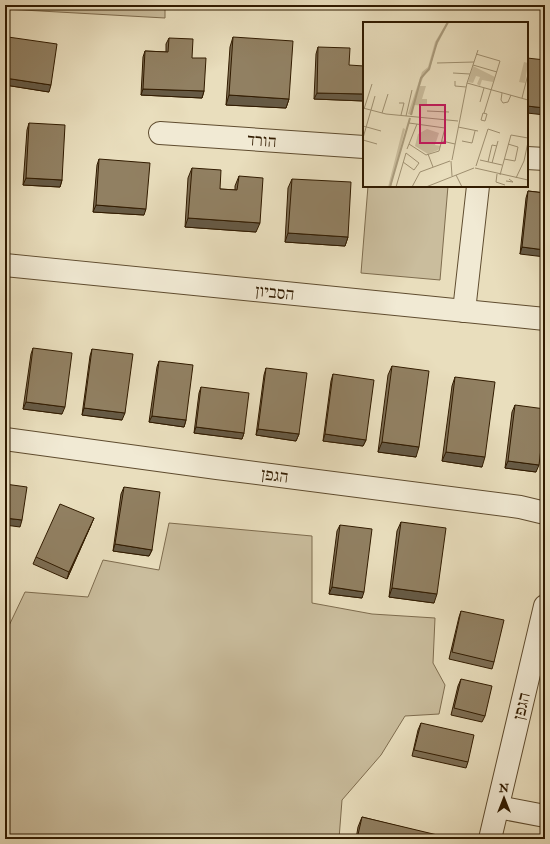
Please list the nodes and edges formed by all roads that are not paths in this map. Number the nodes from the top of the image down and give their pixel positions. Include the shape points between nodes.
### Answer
1 (160, 133) dead end
2 (363, 147) edge
3 (528, 158) edge
4 (545, 159) edge
5 (478, 187) edge
6 (5, 265) edge
7 (464, 311) junction
8 (545, 319) edge
9 (5, 439) edge
10 (545, 513) edge
11 (545, 606) edge
12 (498, 807) junction
13 (545, 816) edge
14 (490, 839) edge

1 - 2 street, הורד
3 - 4 street
5 - 7 street
6 - 7 street, הסביון
7 - 8 street, הסביון
9 - 10 street, הגפן via 520,507
11 - 12 street, הגפן
12 - 13 street
12 - 14 street, הגפן

